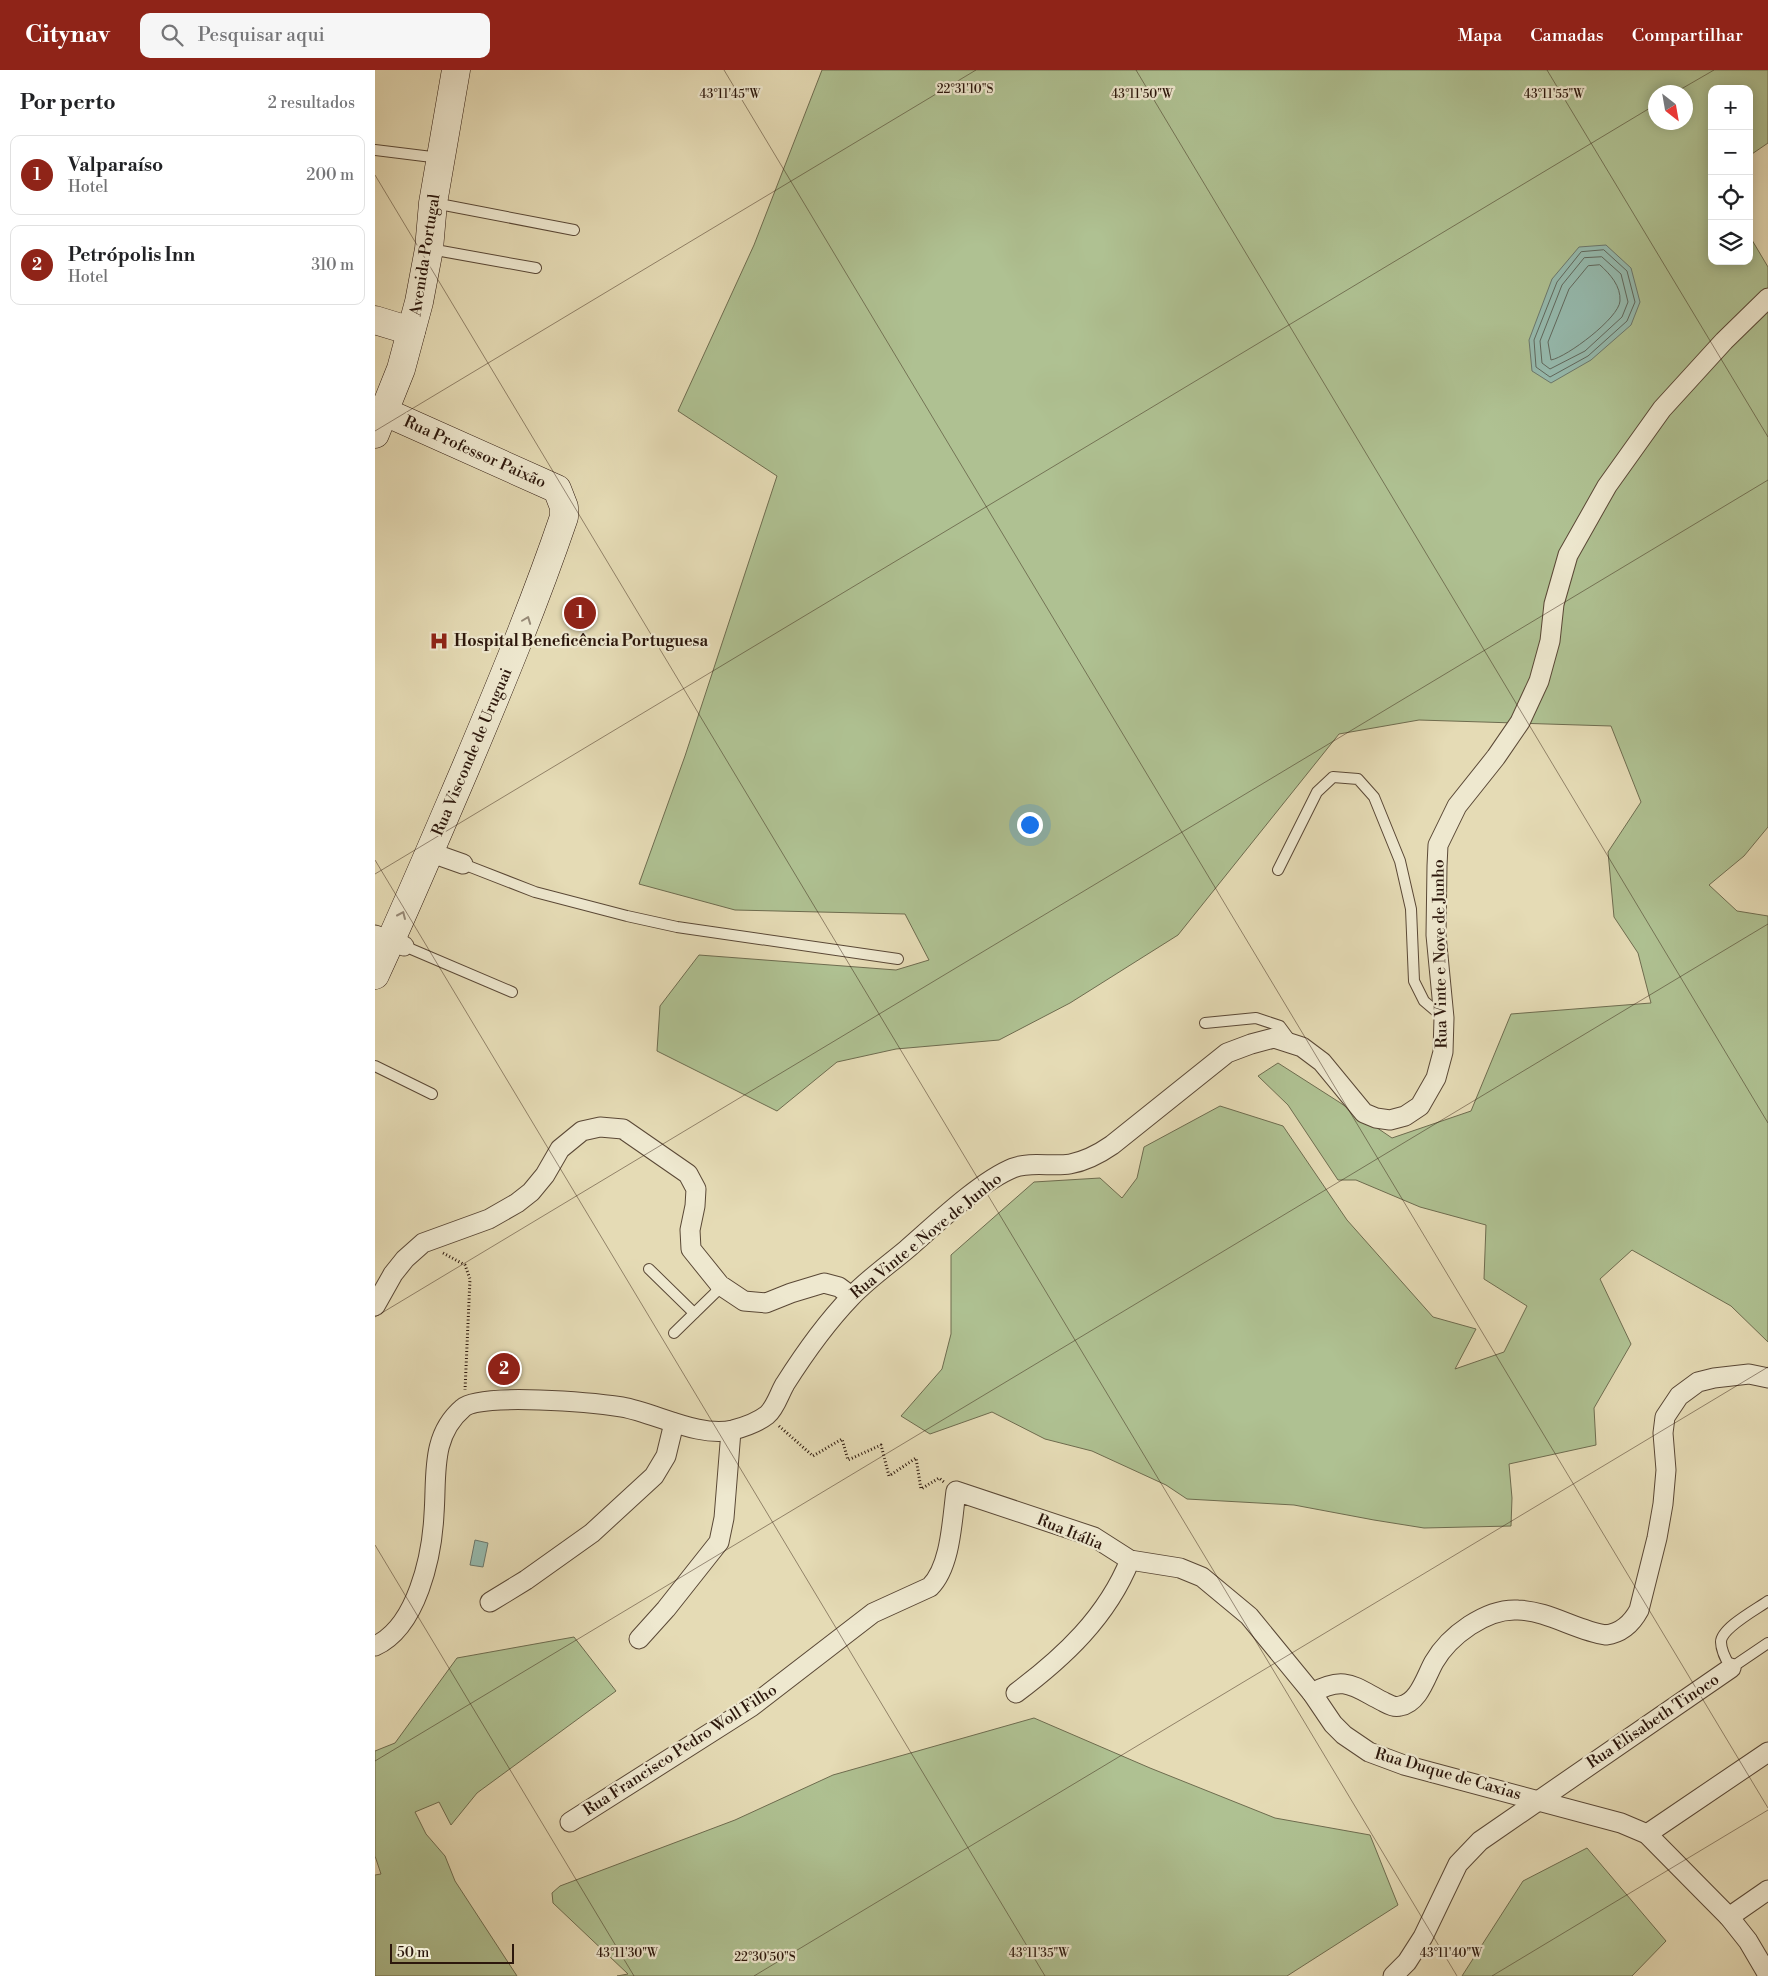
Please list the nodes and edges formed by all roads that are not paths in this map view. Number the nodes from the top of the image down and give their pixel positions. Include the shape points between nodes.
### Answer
1 (456, 70) edge
2 (375, 150) edge
3 (441, 158) junction
4 (433, 203) junction
5 (574, 230) dead end
6 (429, 249) junction
7 (536, 268) dead end
8 (1768, 298) edge
9 (375, 320) edge
10 (411, 332) junction
11 (380, 423) edge
12 (561, 497) joint
13 (429, 852) junction
14 (463, 864) joint
15 (1278, 870) dead end
16 (390, 941) edge
17 (898, 959) dead end
18 (375, 975) edge
19 (512, 992) dead end
20 (1444, 1018) junction
21 (1205, 1023) dead end
22 (1293, 1044) junction
23 (375, 1066) edge
24 (432, 1094) dead end
25 (649, 1269) dead end
26 (720, 1285) junction
27 (851, 1296) junction
28 (375, 1306) edge
29 (695, 1313) junction
30 (675, 1333) dead end
31 (1768, 1378) edge
32 (674, 1423) junction
33 (731, 1431) junction
34 (956, 1491) joint
35 (1130, 1560) junction
36 (1768, 1601) edge
37 (490, 1602) dead end
38 (639, 1639) dead end
39 (1768, 1643) edge
40 (375, 1646) edge
41 (1731, 1668) junction
42 (1016, 1693) dead end
43 (1312, 1693) junction
44 (1768, 1752) edge
45 (1538, 1800) junction
46 (570, 1822) dead end
47 (1647, 1834) junction
48 (1768, 1890) edge
49 (1729, 1917) junction
50 (1768, 1975) edge
51 (1393, 1976) edge

1 - 3 street, Avenida Portugal
2 - 3 lane
3 - 4 street, Avenida Portugal
4 - 5 lane
4 - 6 street, Avenida Portugal
6 - 7 lane
6 - 10 street, Avenida Portugal
8 - 20 street, Rua Vinte e Nove de Junho via 1662,409 1607,486 1568,555 1554,604 1550,641 1539,681 1520,722 1457,806 1438,845 1436,935
9 - 10 street
10 - 11 street, Avenida Portugal
11 - 12 street, Rua Professor Paixão via 557,489
13 -> 12 street, Rua Visconde de Uruguai via 545,574 564,517
13 - 14 street
16 -> 13 street, Rua Visconde de Uruguai
14 - 17 lane via 535,892 635,918
15 - 20 lane via 1317,792 1333,777 1358,779 1374,797 1400,861 1411,909 1414,981 1424,1001
16 - 18 street, Rua Visconde de Uruguai
16 - 19 lane
20 - 22 street, Rua Vinte e Nove de Junho via 1443,1052 1436,1078 1419,1106 1405,1116 1390,1120 1364,1113 1322,1062
21 - 22 lane via 1257,1018 1280,1026
22 - 27 street, Rua Vinte e Nove de Junho via 1274,1038 1227,1053 1096,1156 1069,1164 1017,1166 1001,1174
23 - 24 lane
25 - 29 lane
26 - 27 street via 744,1301 766,1303 824,1283 839,1287
26 - 28 street via 691,1249 690,1230 696,1189 688,1174 623,1129 600,1127 582,1131 560,1149 545,1175 517,1203 489,1219 423,1243 393,1274
26 - 29 lane
27 - 33 street, Rua Vinte e Nove de Junho via 798,1365 767,1415
29 - 30 lane
31 - 43 street via 1740,1374 1697,1382 1679,1396 1665,1416 1666,1470 1657,1538 1639,1610 1626,1627 1606,1635 1537,1612 1516,1609 1500,1612 1473,1623 1446,1644 1418,1692 1399,1707 1342,1682 1327,1684
32 - 33 street via 703,1430
32 - 37 street via 667,1456 654,1476 592,1533 527,1580
32 - 40 street via 624,1408 551,1401 516,1399 464,1406 438,1448 431,1542 417,1595 402,1623 384,1642
33 - 38 street via 719,1542
34 - 35 street, Rua Itália via 1094,1538
34 - 46 street, Rua Francisco Pedro Woll Filho via 942,1569 930,1587 873,1613 751,1707
35 - 42 street via 1111,1598 1075,1644 1049,1669
35 - 43 street, Rua Itália via 1180,1568 1202,1577 1249,1616
36 - 41 lane via 1725,1631 1721,1641 1723,1654
39 - 41 lane, Rua Elisabeth Tinoco
41 - 45 street, Rua Elisabeth Tinoco
43 - 45 street, Rua Duque de Caxias via 1333,1724 1369,1752 1404,1765
44 - 47 street
45 - 47 street, Rua Duque de Caxias via 1621,1823
45 - 51 street, Rua Elisabeth Tinoco via 1480,1841 1458,1864 1423,1936 1407,1962
47 - 49 street, Rua Duque de Caxias
48 - 49 street
49 - 50 street, Rua Duque de Caxias via 1749,1941

